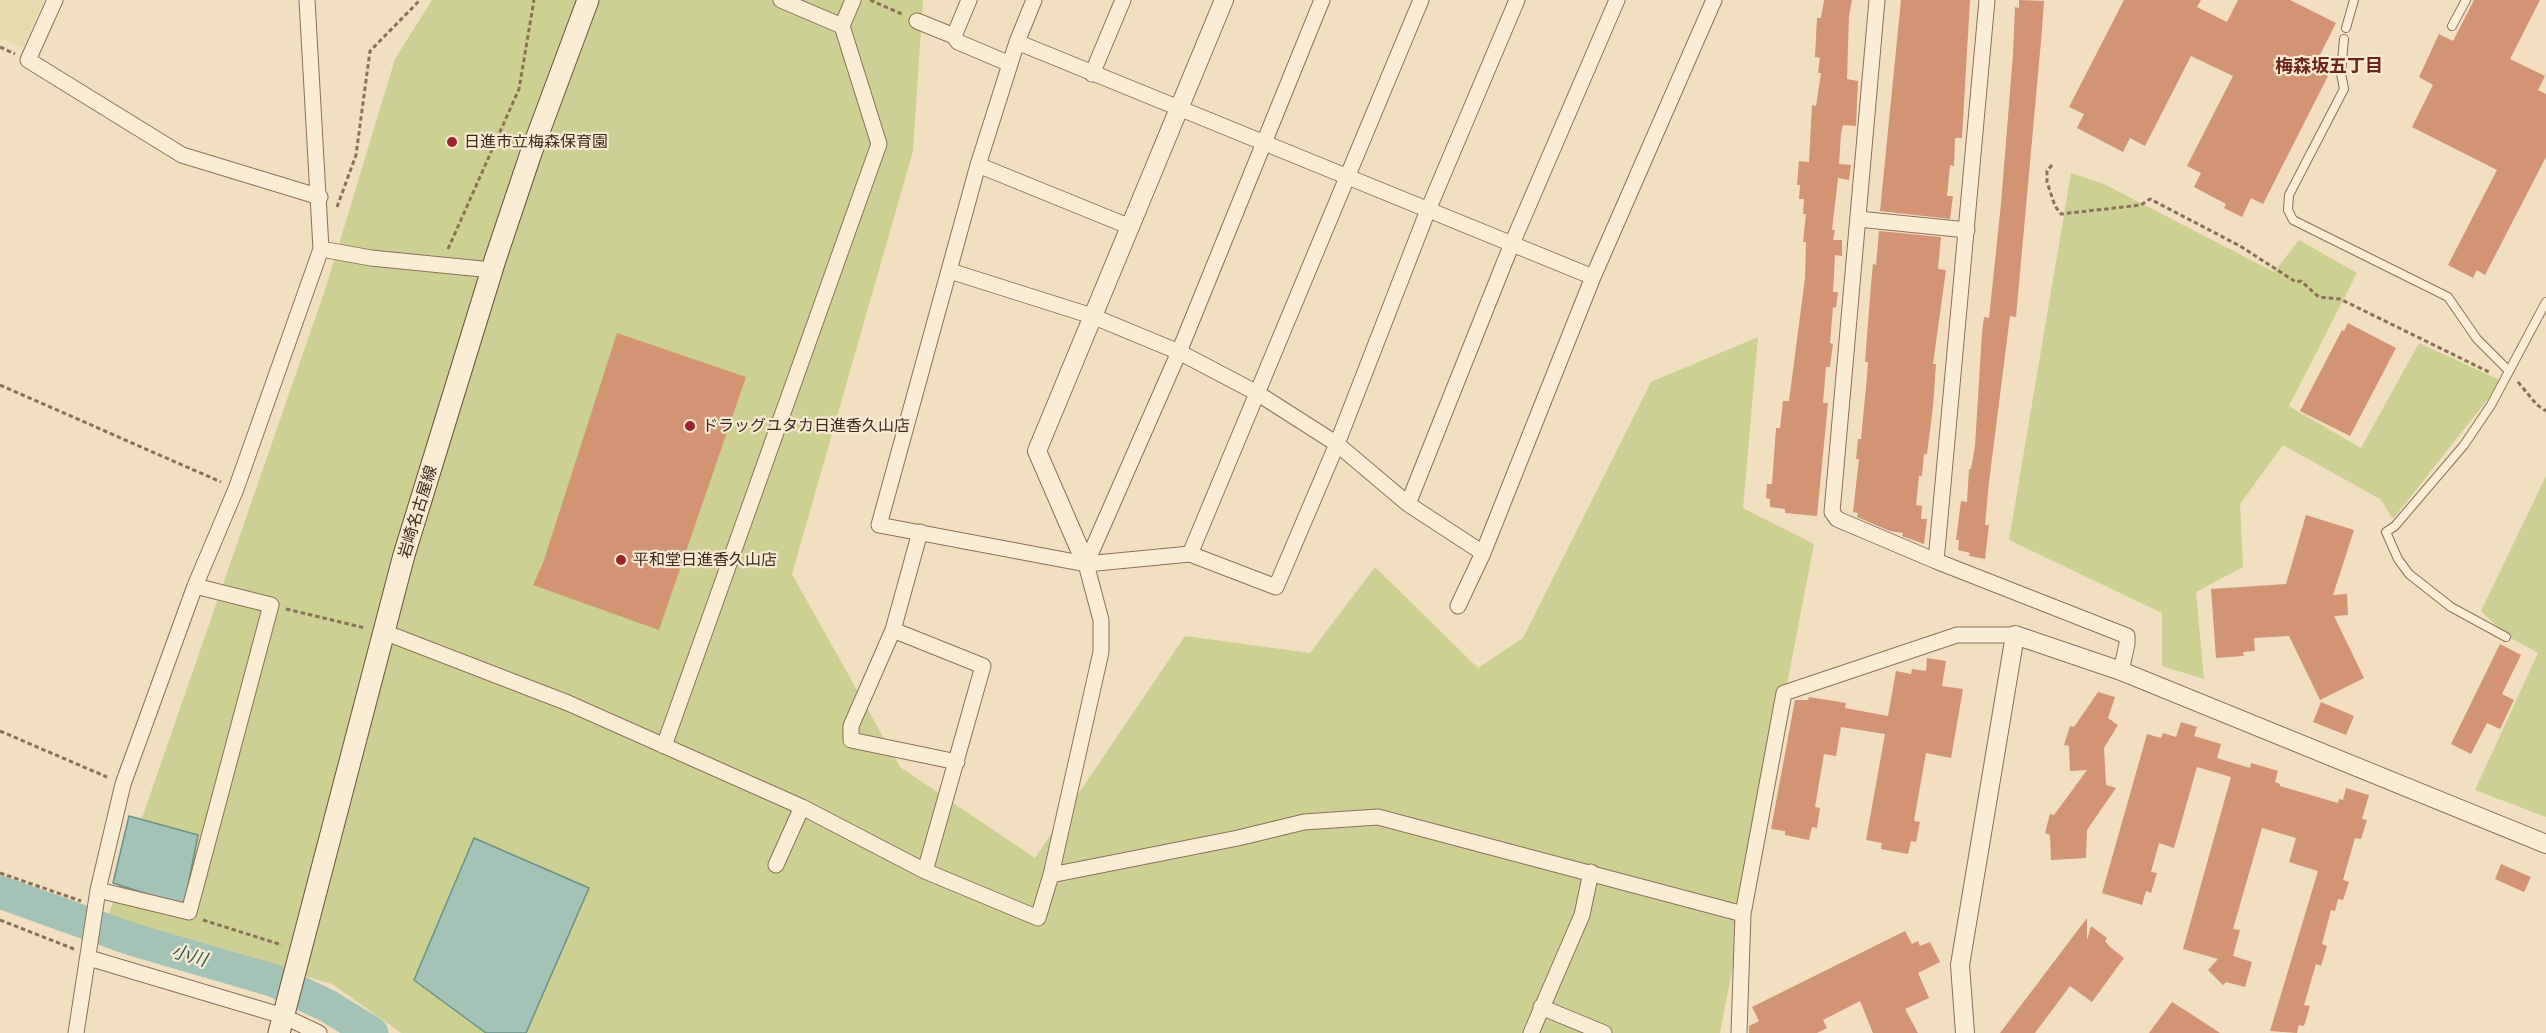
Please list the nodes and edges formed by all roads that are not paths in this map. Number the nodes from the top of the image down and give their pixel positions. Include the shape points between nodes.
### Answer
1 (55, 0) edge
2 (307, 0) edge
3 (588, 0) edge
4 (781, 0) edge
5 (854, 0) edge
6 (969, 0) edge
7 (1034, 0) edge
8 (1123, 0) edge
9 (1224, 0) edge
10 (1322, 0) edge
11 (1421, 0) edge
12 (1516, 0) edge
13 (1617, 0) edge
14 (1714, 0) edge
15 (1877, 0) edge
16 (1987, 0) edge
17 (2354, 0) edge
18 (2466, 0) edge
19 (917, 21) road end
20 (842, 26) junction
21 (2452, 26) dead end
22 (2346, 28) dead end
23 (954, 36) junction
24 (2344, 39) dead end
25 (1017, 42) junction
26 (1010, 64) junction
27 (1092, 74) junction
28 (1179, 107) junction
29 (1264, 141) junction
30 (978, 165) junction
31 (1346, 177) junction
32 (320, 198) junction
33 (1428, 210) junction
34 (1858, 219) junction
35 (1128, 226) junction
36 (1967, 230) junction
37 (1511, 246) junction
38 (321, 249) junction
39 (492, 270) junction
40 (950, 271) junction
41 (1593, 277) junction
42 (2546, 302) edge
43 (1092, 316) junction
44 (1179, 352) junction
45 (2507, 375) junction
46 (1257, 393) junction
47 (1337, 444) junction
48 (1408, 504) junction
49 (920, 532) junction
50 (1483, 553) junction
51 (1190, 554) junction
52 (1936, 561) junction
53 (1086, 564) junction
54 (195, 586) junction
55 (1458, 606) dead end
56 (893, 630) junction
57 (384, 632) junction
58 (2015, 635) junction
59 (2506, 637) dead end
60 (2121, 671) junction
61 (664, 746) junction
62 (957, 762) junction
63 (802, 807) junction
64 (2546, 844) edge
65 (776, 865) dead end
66 (925, 871) junction
67 (1591, 872) junction
68 (1051, 875) junction
69 (98, 890) junction
70 (1743, 914) junction
71 (89, 952) junction
72 (1541, 1007) junction
73 (283, 1016) edge
74 (80, 1030) edge
75 (319, 1033) edge
76 (1531, 1033) edge
77 (1604, 1033) edge
78 (1739, 1033) edge
79 (1965, 1033) edge

1 - 32 street via 28,60 182,155
2 - 32 street
3 - 39 main road, 岩崎名古屋線
4 - 20 street
5 - 20 street
6 - 23 street
7 - 25 street
8 - 27 street
9 - 28 street
10 - 29 street
11 - 31 street
12 - 33 street
13 - 37 street
14 - 41 street
15 - 34 street
16 - 36 street
17 - 22 lane
18 - 21 lane
19 - 23 street
20 - 61 street via 879,144
23 - 26 street via 958,42
24 - 45 lane via 2344,89 2289,195 2288,210 2293,220 2448,297
25 - 26 street
25 - 27 street
26 - 30 street
27 - 28 street
28 - 29 street
28 - 35 street
29 - 31 street
29 - 44 street
30 - 35 street
30 - 40 street
31 - 33 street
31 - 46 street
32 - 38 street
33 - 37 street
33 - 47 street
34 - 36 street
34 - 52 street via 1832,512 1836,519
35 - 43 street
36 - 52 street
37 - 41 street
37 - 48 street
38 - 39 street
38 - 54 street via 236,489
39 - 57 main road, 岩崎名古屋線
40 - 43 street
40 - 49 street via 879,525
41 - 50 street
42 - 45 lane
43 - 44 street
43 - 53 street via 1037,451
44 - 46 street
44 - 53 street
45 - 59 lane via 2464,446 2386,532 2409,574 2451,607
46 - 47 street
46 - 51 street
47 - 48 street
47 - 51 street via 1276,587
48 - 50 street
49 - 53 street
49 - 56 street
50 - 55 street
51 - 53 street
52 - 60 street via 2127,636
53 - 68 street via 1101,620 1101,652
54 - 69 street via 123,784
54 - 69 street via 271,605 189,912
56 - 62 street via 983,666
56 - 62 street via 851,726 851,740
57 - 61 street via 568,703
57 - 73 main road, 岩崎名古屋線
58 - 60 street
58 - 70 street via 1957,635 1784,693
58 - 79 street via 1960,965
60 - 64 street
61 - 63 street
62 - 66 street
63 - 65 street
63 - 66 street
66 - 68 street via 1038,918
67 - 68 street via 1378,817 1304,822
67 - 70 street
67 - 72 street via 1582,915
69 - 71 street
70 - 78 street
71 - 73 street
71 - 74 street
72 - 76 street
72 - 77 street
73 - 75 street

